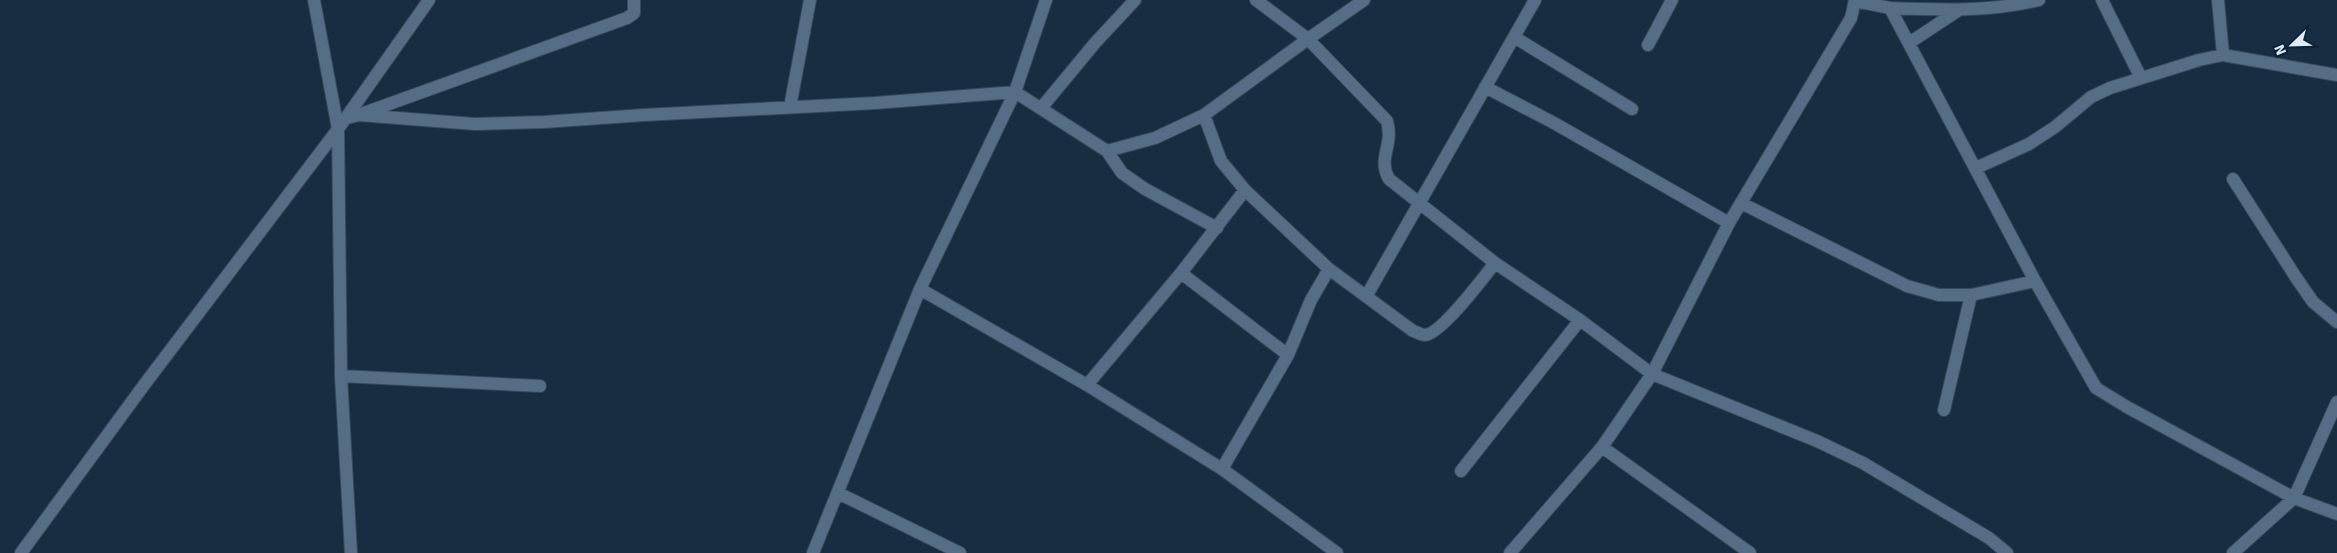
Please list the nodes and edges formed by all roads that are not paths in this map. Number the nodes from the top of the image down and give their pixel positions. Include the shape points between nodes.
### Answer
1 (314, 0) edge
2 (429, 0) edge
3 (634, 0) edge
4 (810, 0) edge
5 (1046, 0) edge
6 (1135, 0) edge
7 (1256, 0) edge
8 (1364, 0) edge
9 (1535, 0) edge
10 (1672, 0) edge
11 (2039, 0) edge
12 (2102, 0) edge
13 (2218, 0) edge
14 (1855, 1) edge
15 (1890, 8) junction
16 (1959, 10) junction
17 (1514, 37) junction
18 (1308, 38) junction
19 (1909, 43) junction
20 (1648, 45) dead end
21 (2223, 55) junction
22 (2337, 75) edge
23 (2141, 78) junction
24 (1485, 87) junction
25 (1015, 92) junction
26 (790, 107) junction
27 (1042, 107) junction
28 (1632, 109) dead end
29 (359, 115) junction
30 (1204, 115) junction
31 (341, 124) junction
32 (1107, 151) junction
33 (1976, 168) junction
34 (2233, 179) dead end
35 (1245, 190) junction
36 (1420, 202) junction
37 (1741, 202) junction
38 (1729, 223) junction
39 (1217, 228) junction
40 (1496, 263) junction
41 (1329, 269) junction
42 (1181, 273) junction
43 (2035, 281) junction
44 (920, 289) junction
45 (1367, 295) junction
46 (1971, 295) junction
47 (1580, 320) junction
48 (2337, 322) edge
49 (1288, 355) junction
50 (1652, 374) junction
51 (341, 376) junction
52 (1087, 385) junction
53 (540, 386) dead end
54 (2337, 402) edge
55 (1944, 410) dead end
56 (1602, 447) junction
57 (1222, 469) junction
58 (1462, 471) dead end
59 (838, 493) junction
60 (2294, 498) junction
61 (2337, 514) edge
62 (818, 551) edge
63 (21, 553) edge
64 (351, 553) edge
65 (960, 553) edge
66 (1337, 553) edge
67 (1510, 553) edge
68 (1750, 553) edge
69 (2007, 553) edge
70 (2233, 553) edge

1 - 31 street
2 - 31 street
3 - 29 street via 634,14 627,18
4 - 26 street
5 - 25 street
6 - 27 street
7 - 18 street
8 - 18 street
9 - 17 street
10 - 20 street
11 - 16 street
12 - 23 street
13 - 21 street
14 - 15 street
14 - 37 street via 1851,18
15 - 16 street
15 - 19 street
16 - 19 street
17 - 24 street
17 - 28 street
18 - 30 street
18 - 36 street via 1387,121 1390,134 1384,171 1389,179
19 - 33 street
21 - 22 street
21 - 23 street
23 - 33 street via 2092,97 2029,144
24 - 36 street
24 - 38 street
25 - 26 street via 875,104
25 - 27 street
25 - 44 street
26 - 29 street via 475,124
27 - 32 street
29 - 31 street
30 - 32 street via 1155,138
30 - 35 street via 1221,162
31 - 51 street
31 - 63 street
32 - 39 street via 1122,173
33 - 43 street
34 - 48 street via 2313,302
35 - 39 street
35 - 41 street
36 - 40 street
36 - 45 street
37 - 38 street
37 - 46 street via 1907,286 1939,295
38 - 50 street
39 - 42 street
40 - 45 street via 1434,332 1424,335
40 - 47 street
41 - 45 street
41 - 49 street via 1311,300
42 - 49 street
42 - 52 street
43 - 46 street
43 - 60 street via 2096,388
44 - 52 street
44 - 59 street
46 - 55 street
47 - 50 street
47 - 58 street
49 - 57 street
50 - 56 street
50 - 69 street via 1863,463 1988,538
51 - 53 street
51 - 64 street
52 - 57 street
54 - 60 street
56 - 67 street
56 - 68 street
57 - 66 street
59 - 62 street
59 - 65 street
60 - 61 street
60 - 70 street

